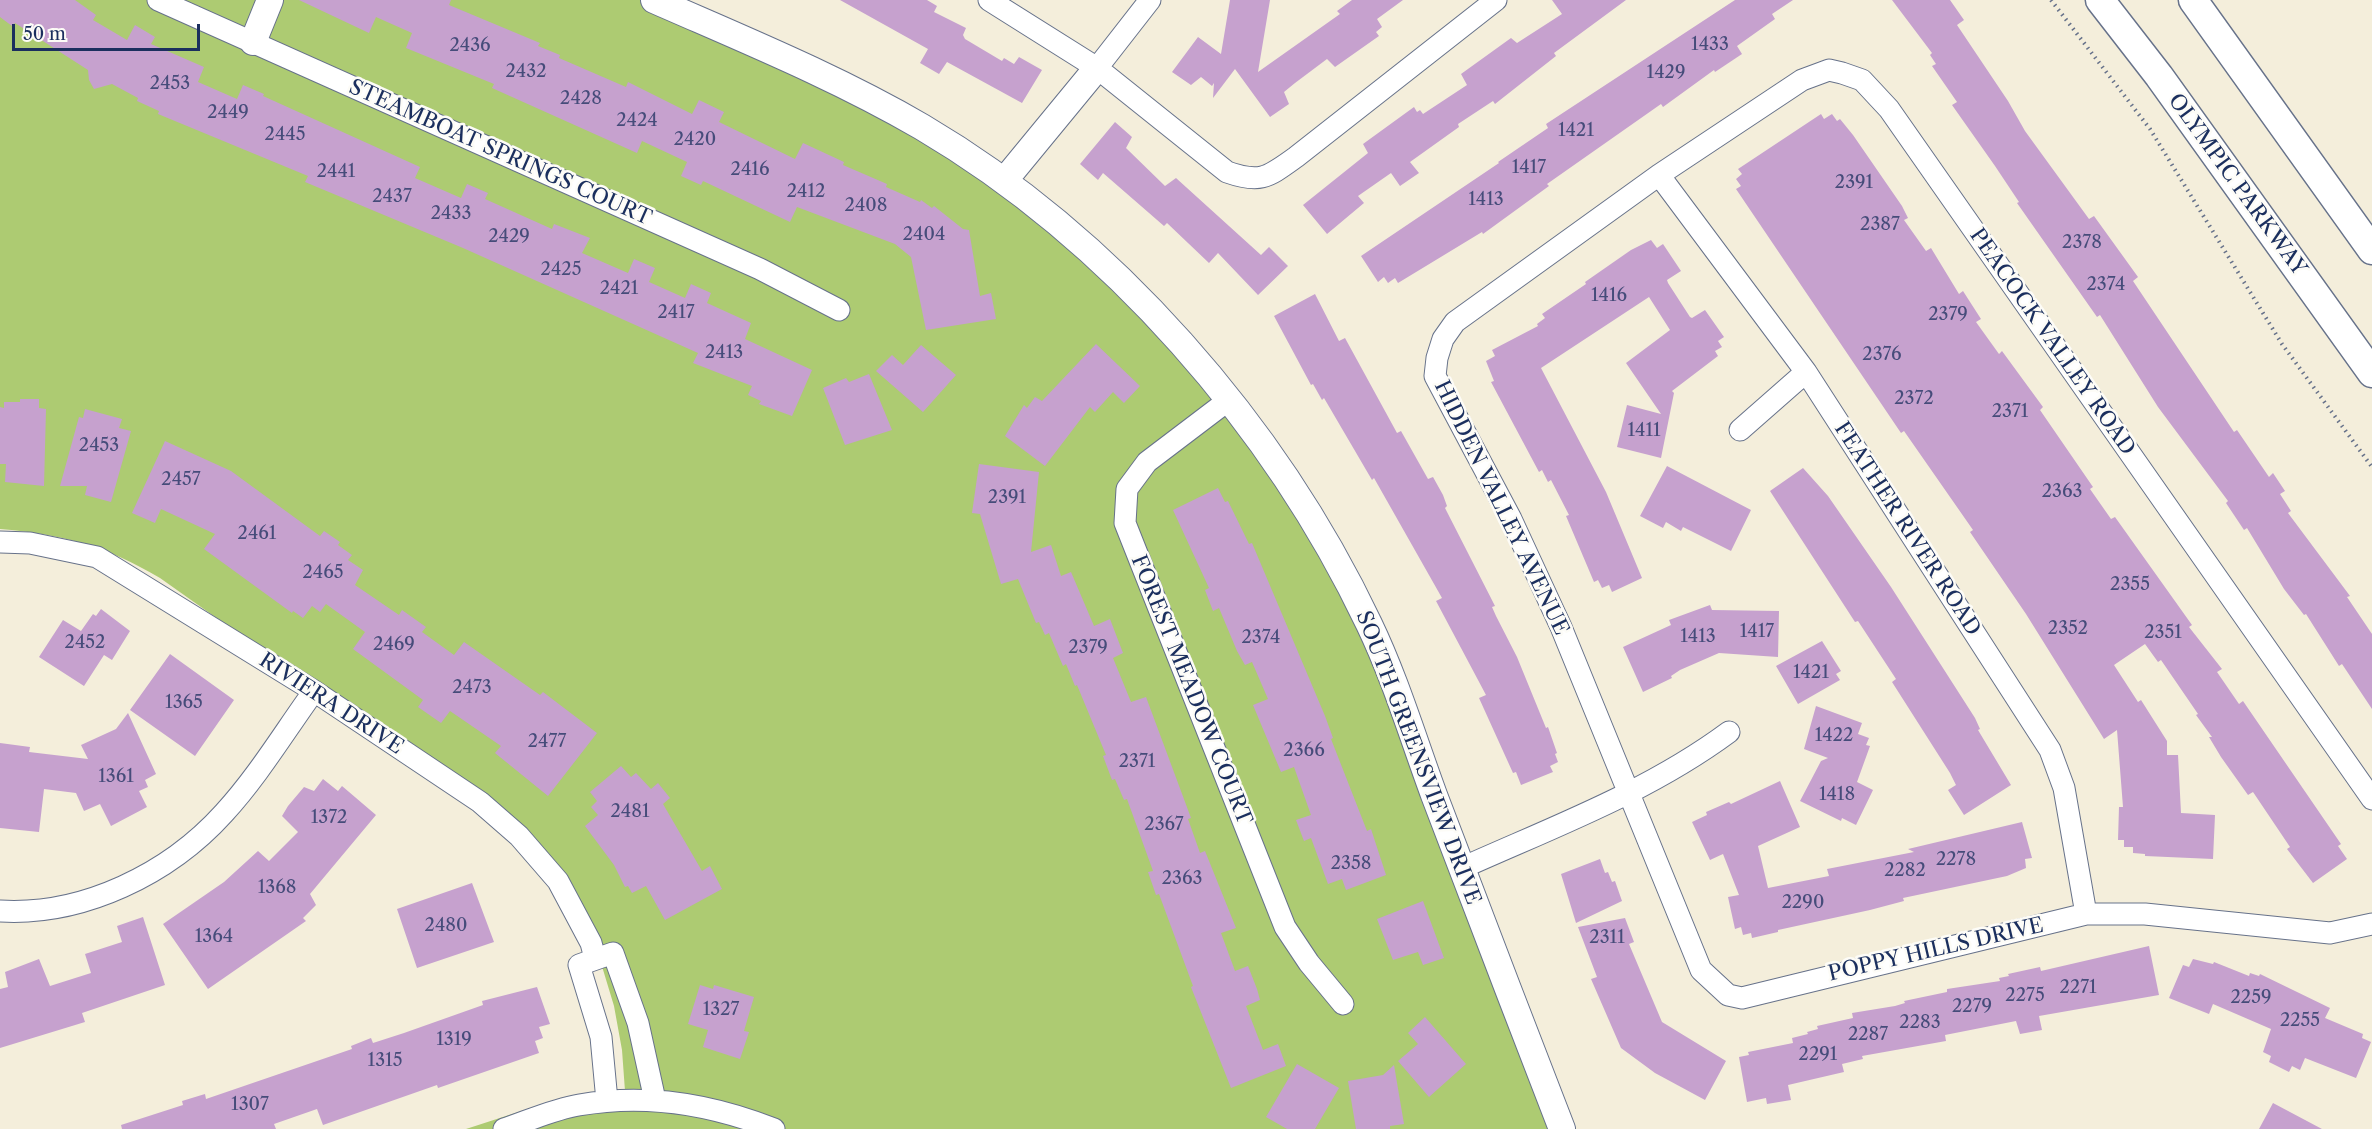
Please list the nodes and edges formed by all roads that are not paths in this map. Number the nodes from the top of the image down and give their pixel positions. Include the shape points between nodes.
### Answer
1 (158, 0) edge
2 (270, 0) edge
3 (654, 0) edge
4 (990, 0) edge
5 (1150, 0) edge
6 (1496, 0) edge
7 (2100, 0) edge
8 (2193, 0) edge
9 (254, 42) junction
10 (1097, 68) junction
11 (1659, 175) junction
12 (1004, 181) junction
13 (2372, 250) edge
14 (839, 310) dead end
15 (1806, 372) junction
16 (2372, 373) edge
17 (1230, 399) junction
18 (1740, 430) dead end
19 (0, 542) edge
20 (314, 691) junction
21 (1729, 732) dead end
22 (1630, 793) junction
23 (2372, 799) edge
24 (1462, 868) junction
25 (0, 911) edge
26 (2086, 914) junction
27 (2372, 924) edge
28 (595, 958) junction
29 (1343, 1004) dead end
30 (655, 1100) junction
31 (607, 1101) junction
32 (504, 1129) edge
33 (774, 1129) edge
34 (1562, 1129) edge

1 - 9 street, STEAMBOAT SPRINGS COURT
2 - 9 street
3 - 12 street, SOUTH GREENSVIEW DRIVE via 836,80 924,129
4 - 10 street
5 - 10 street
6 - 10 street via 1266,178 1247,179 1227,172
7 - 16 main road, OLYMPIC PARKWAY
8 - 13 main road
9 - 14 street, STEAMBOAT SPRINGS COURT via 750,265
10 - 12 street
11 - 15 street, FEATHER RIVER ROAD
11 - 22 street, HIDDEN VALLEY AVENUE via 1455,322 1443,339 1436,376 1511,519
11 - 23 street, PEACOCK VALLEY ROAD via 1802,80 1829,70 1862,80 1875,92
12 - 17 street, SOUTH GREENSVIEW DRIVE via 1112,269
15 - 18 street
15 - 26 street, FEATHER RIVER ROAD via 2050,750 2064,788
17 - 24 street, SOUTH GREENSVIEW DRIVE via 1324,538 1369,624
17 - 29 street, FOREST MEADOW COURT via 1148,462 1127,489 1125,523 1285,927
19 - 20 street, RIVIERA DRIVE via 30,543 97,557
20 - 25 street via 230,807 171,860 102,895 43,909
20 - 28 street, RIVIERA DRIVE via 480,802 519,836 558,881
21 - 22 street via 1696,756
22 - 24 street
22 - 26 street, POPPY HILLS DRIVE via 1701,970 1728,995 1742,998
24 - 34 street, SOUTH GREENSVIEW DRIVE
26 - 27 street, POPPY HILLS DRIVE via 2145,914 2331,933
28 - 30 street via 613,953 639,1023
28 - 31 street via 579,965 601,1037
30 - 31 street
30 - 33 street via 711,1108
31 - 32 street via 576,1105

